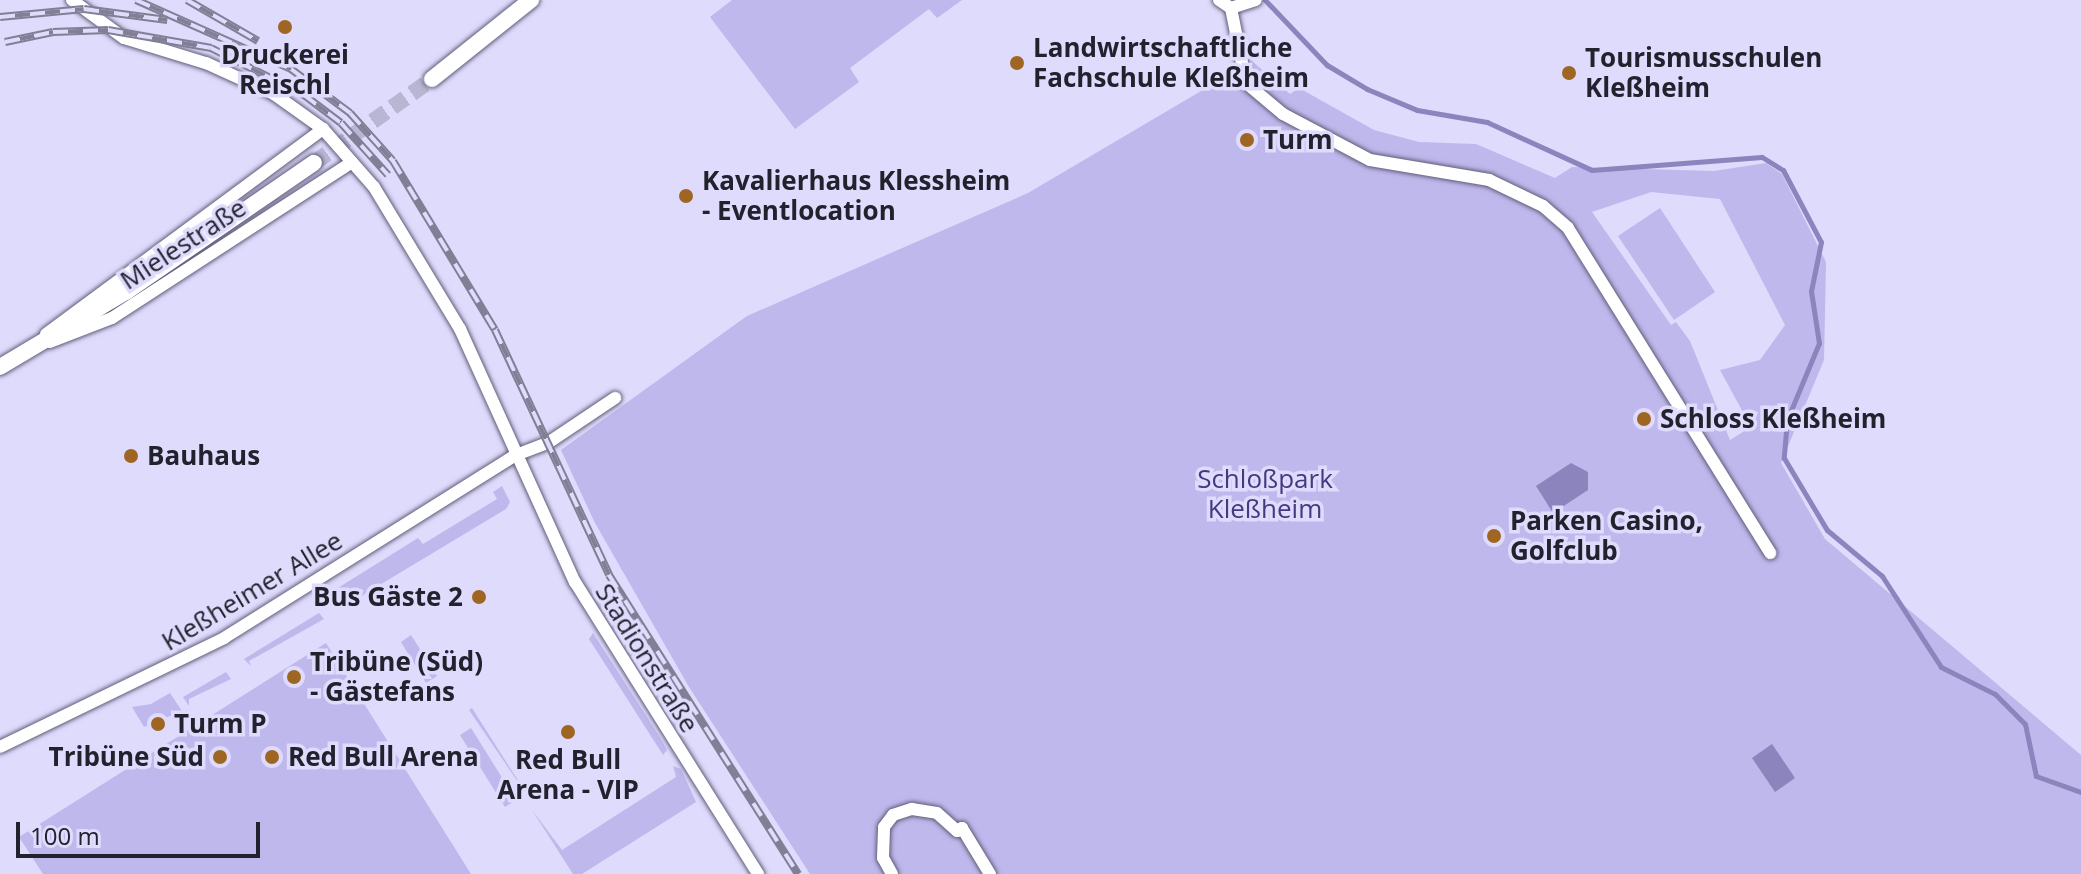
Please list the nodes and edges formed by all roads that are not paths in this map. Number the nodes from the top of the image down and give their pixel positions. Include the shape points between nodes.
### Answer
1 (72, 0) edge
2 (531, 0) edge
3 (1219, 0) edge
4 (1256, 0) edge
5 (1231, 8) junction
6 (432, 79) tunnel mouth
7 (323, 129) junction
8 (352, 162) junction
9 (314, 163) tunnel mouth
10 (32, 347) junction
11 (0, 367) edge
12 (615, 398) dead end
13 (516, 455) junction
14 (1770, 553) dead end
15 (0, 747) edge
16 (758, 874) edge
17 (892, 874) edge
18 (990, 874) edge

1 - 7 street, Stadionstraße via 124,38 238,75
2 - 6 street
3 - 5 street
4 - 5 street
5 - 14 street via 1246,83 1283,114 1370,160 1489,180 1543,206 1568,228
7 - 8 street, Stadionstraße
7 - 10 street, Mielestraße
8 - 10 street, Mielestraße via 112,318
8 - 13 street, Stadionstraße via 399,225 460,329
9 - 10 street, Mielestraße via 126,292
10 - 11 street, Mielestraße
12 - 13 street, Kleßheimer Allee via 548,443
13 - 15 street, Kleßheimer Allee via 224,638
13 - 16 street, Stadionstraße via 595,619
17 - 18 street via 883,858 884,827 893,815 912,809 937,813 957,831 962,828

